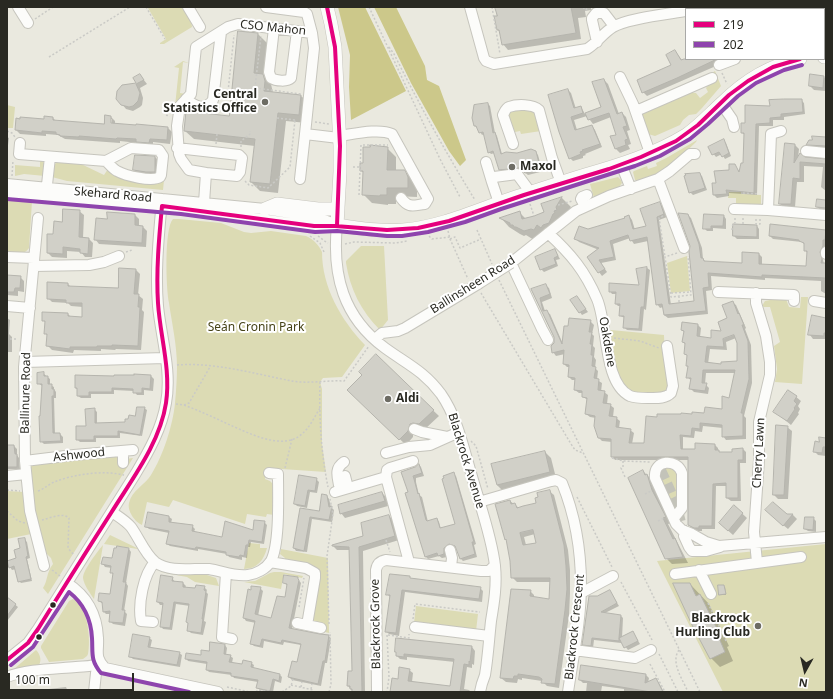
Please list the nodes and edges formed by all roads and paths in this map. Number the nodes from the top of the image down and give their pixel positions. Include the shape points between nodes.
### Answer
1 (18, 7) edge
2 (54, 7) edge
3 (130, 7) edge
4 (146, 7) edge
5 (188, 7) edge
6 (266, 7) edge
7 (327, 7) edge
8 (369, 7) edge
9 (470, 7) edge
10 (492, 7) edge
11 (583, 7) edge
12 (588, 7) edge
13 (685, 12) edge
14 (28, 23) joint
15 (614, 26) junction
16 (200, 27) dead end
17 (274, 28) junction
18 (235, 29) dead end
19 (297, 31) junction
20 (221, 32) junction
21 (260, 33) dead end
22 (312, 33) junction
23 (165, 39) dead end
24 (597, 42) junction
25 (387, 44) junction
26 (48, 57) dead end
27 (733, 60) edge
28 (794, 60) edge
29 (781, 62) edge
30 (502, 63) junction
31 (719, 66) joint
32 (620, 77) dead end
33 (712, 78) dead end
34 (727, 84) dead end
35 (255, 88) junction
36 (304, 94) dead end
37 (254, 96) dead end
38 (186, 99) junction
39 (721, 104) junction
40 (208, 105) junction
41 (226, 111) junction
42 (636, 111) junction
43 (232, 112) dead end
44 (277, 118) dead end
45 (295, 120) junction
46 (301, 121) dead end
47 (734, 127) dead end
48 (250, 131) dead end
49 (781, 131) dead end
50 (305, 134) junction
51 (339, 137) junction
52 (514, 138) dead end
53 (20, 144) dead end
54 (388, 145) dead end
55 (177, 148) junction
56 (806, 151) dead end
57 (650, 153) junction
58 (826, 153) edge
59 (695, 154) dead end
60 (240, 156) junction
61 (50, 157) junction
62 (106, 161) junction
63 (486, 162) dead end
64 (621, 164) junction
65 (352, 167) dead end
66 (360, 167) junction
67 (206, 173) junction
68 (239, 175) junction
69 (300, 179) dead end
70 (658, 179) junction
71 (492, 182) junction
72 (561, 183) junction
73 (7, 184) edge
74 (631, 189) junction
75 (7, 192) edge
76 (46, 192) junction
77 (743, 194) dead end
78 (763, 194) dead end
79 (359, 195) dead end
80 (460, 197) dead end
81 (530, 197) junction
82 (402, 198) dead end
83 (585, 200) junction
84 (162, 203) junction
85 (204, 203) junction
86 (499, 203) junction
87 (558, 205) dead end
88 (265, 209) junction
89 (480, 209) junction
90 (338, 210) junction
91 (735, 212) joint
92 (764, 213) junction
93 (671, 214) junction
94 (756, 215) dead end
95 (826, 215) edge
96 (534, 216) dead end
97 (38, 218) dead end
98 (337, 225) junction
99 (477, 230) dead end
100 (732, 230) dead end
101 (448, 231) dead end
102 (429, 233) dead end
103 (548, 233) junction
104 (355, 238) dead end
105 (450, 238) junction
106 (481, 239) junction
107 (354, 242) junction
108 (369, 242) dead end
109 (328, 243) dead end
110 (341, 244) dead end
111 (685, 248) junction
112 (324, 252) dead end
113 (119, 256) dead end
114 (7, 257) edge
115 (665, 257) junction
116 (34, 262) junction
117 (511, 263) junction
118 (494, 269) dead end
119 (497, 276) dead end
120 (476, 285) junction
121 (691, 292) junction
122 (718, 292) dead end
123 (670, 293) junction
124 (756, 293) junction
125 (679, 296) junction
126 (794, 301) dead end
127 (814, 301) dead end
128 (679, 302) dead end
129 (826, 303) edge
130 (7, 306) edge
131 (30, 308) junction
132 (606, 337) junction
133 (10, 339) dead end
134 (22, 340) dead end
135 (548, 340) dead end
136 (373, 342) junction
137 (668, 349) joint
138 (165, 358) junction
139 (25, 362) junction
140 (175, 366) dead end
141 (210, 367) junction
142 (320, 382) junction
143 (167, 402) junction
144 (184, 405) junction
145 (320, 408) junction
146 (414, 429) dead end
147 (459, 432) junction
148 (449, 437) junction
149 (292, 439) junction
150 (133, 450) dead end
151 (123, 451) junction
152 (386, 453) dead end
153 (583, 453) junction
154 (612, 458) dead end
155 (637, 458) dead end
156 (25, 461) junction
157 (413, 461) dead end
158 (623, 461) junction
159 (123, 462) dead end
160 (344, 462) dead end
161 (637, 462) junction
162 (658, 466) junction
163 (284, 470) dead end
164 (269, 473) dead end
165 (26, 474) junction
166 (124, 475) dead end
167 (7, 476) edge
168 (346, 476) dead end
169 (386, 477) junction
170 (625, 477) dead end
171 (336, 489) junction
172 (7, 490) edge
173 (32, 491) junction
174 (576, 495) dead end
175 (479, 502) junction
176 (7, 511) edge
177 (112, 512) junction
178 (674, 518) junction
179 (36, 522) dead end
180 (28, 523) dead end
181 (684, 536) tunnel mouth
182 (826, 537) edge
183 (386, 540) dead end
184 (755, 543) junction
185 (723, 546) junction
186 (394, 547) dead end
187 (389, 549) junction
188 (450, 550) dead end
189 (74, 555) dead end
190 (391, 556) dead end
191 (801, 557) dead end
192 (155, 562) junction
193 (270, 562) junction
194 (409, 562) junction
195 (757, 562) junction
196 (495, 565) junction
197 (44, 566) dead end
198 (451, 567) junction
199 (699, 570) junction
200 (226, 573) junction
201 (614, 573) junction
202 (675, 574) dead end
203 (302, 575) dead end
204 (67, 583) junction
205 (581, 593) junction
206 (709, 597) joint
207 (299, 607) dead end
208 (480, 612) dead end
209 (153, 622) dead end
210 (414, 627) junction
211 (321, 628) dead end
212 (387, 635) junction
213 (489, 636) junction
214 (376, 637) junction
215 (232, 639) dead end
216 (726, 641) dead end
217 (653, 647) junction
218 (574, 650) junction
219 (679, 650) junction
220 (7, 660) edge
221 (101, 663) junction
222 (650, 664) dead end
223 (7, 677) edge
224 (292, 679) dead end
225 (302, 682) dead end
226 (312, 684) dead end
227 (291, 686) junction
228 (301, 687) junction
229 (222, 690) edge
230 (94, 692) edge
231 (250, 692) edge
232 (256, 692) edge
233 (275, 692) edge
234 (282, 692) edge
235 (329, 692) edge
236 (377, 692) edge
237 (387, 692) edge
238 (480, 692) edge
239 (568, 692) edge
240 (665, 692) edge
241 (678, 692) edge
242 (688, 692) edge
243 (700, 692) edge

1 - 14 street
2 - 14 path
3 - 26 path
4 - 23 path
5 - 16 street
6 - 22 street via 304,12 307,14
7 - 51 main road via 335,47
8 - 25 path
9 - 30 street via 486,62
10 - 30 path
11 - 12 path via 586,10
13 - 15 street via 626,21
15 - 24 street
15 - 24 street via 604,13 596,13 592,20
17 - 19 street, CSO Mahon
17 - 19 street via 269,72 273,79 288,81 291,78
17 - 20 street, CSO Mahon via 238,24 228,26
18 - 41 path
19 - 22 street, CSO Mahon
20 - 38 street, CSO Mahon via 196,47 190,94
20 - 40 street via 213,100
21 - 35 path
22 - 50 street, CSO Mahon via 314,48
24 - 30 street via 587,49
25 - 80 path
25 - 89 path
27 - 31 street
28 - 29 main road, Skehard Road
29 - 39 main road, Skehard Road via 734,91
31 - 34 path
32 - 42 street
33 - 42 street
35 - 36 path
35 - 37 path
38 - 40 street via 196,106
38 - 55 street, CSO Mahon via 180,106 178,115
39 - 47 street via 732,119
39 - 57 main road, Skehard Road via 686,134
40 - 41 path
41 - 43 path
42 - 57 street
44 - 45 path
45 - 46 path
45 - 68 path via 290,167 268,188 249,186
48 - 60 path via 250,134 241,141
49 - 92 street via 771,134
50 - 51 street
50 - 69 street, CSO Mahon
51 - 82 street via 368,132 392,134 428,199 425,204 410,206
51 - 90 main road
52 - 72 street via 503,115 505,110 510,107 531,105 537,108
53 - 61 street via 19,154
54 - 66 path via 361,144
55 - 60 street
55 - 67 street, CSO Mahon via 189,170
56 - 58 street
57 - 64 main road, Skehard Road
59 - 70 street, Ballinsheen Road via 690,154
60 - 68 street via 242,161
61 - 62 street
61 - 76 street
62 - 62 street via 125,175 158,179 161,175 163,156 159,150 131,148
63 - 71 street
64 - 72 main road, Skehard Road
64 - 74 street
65 - 66 path
66 - 79 path
67 - 68 street via 235,177
67 - 85 street
70 - 74 street, Ballinsheen Road
70 - 93 street
71 - 81 street via 494,178 517,174
71 - 86 street
72 - 81 main road, Skehard Road
73 - 76 street, Skehard Road
74 - 83 street, Ballinsheen Road
75 - 76 street, Skehard Road
76 - 84 street, Skehard Road
77 - 78 path
81 - 86 main road, Skehard Road
81 - 96 path
83 - 87 path via 574,200
83 - 103 street, Ballinsheen Road
84 - 85 street, Skehard Road
84 - 98 street, Skehard Road via 310,226
84 - 138 street via 157,276
85 - 88 street, Skehard Road
86 - 89 main road, Skehard Road
88 - 90 main road via 277,204
88 - 98 street, Skehard Road via 316,216
89 - 98 main road, Skehard Road via 427,226 402,230
90 - 98 main road
91 - 92 street
91 - 100 path
92 - 94 path via 760,224 756,224
92 - 95 street
93 - 111 street
93 - 115 path via 659,218
97 - 116 street, Ballinure Road
98 - 136 street, Blackrock Avenue via 335,261 341,286 354,316
99 - 106 path
101 - 105 path
102 - 105 path via 432,239
103 - 117 street, Ballinsheen Road
103 - 132 street, Oakdene via 576,262 593,291 602,310
104 - 107 path
105 - 106 path via 455,237 460,248
105 - 120 path via 471,285
106 - 118 path
107 - 108 path
107 - 110 path
109 - 112 path via 318,236 308,234 320,244
111 - 115 path
111 - 121 path
113 - 116 street via 89,265
114 - 116 street
115 - 123 path
116 - 131 street, Ballinure Road
117 - 120 street, Ballinsheen Road, bridge
117 - 135 street
119 - 153 path
120 - 136 street, Ballinsheen Road via 404,328 382,333
120 - 153 path via 570,444 575,450
121 - 123 path
121 - 125 path via 691,295
122 - 124 street
123 - 125 path via 671,297
124 - 126 street via 794,295
124 - 184 street, Cherry Lawn via 756,303 766,336 770,375 759,422
125 - 128 path
127 - 129 street
130 - 131 street
131 - 139 street, Ballinure Road
132 - 137 path via 640,341
132 - 137 street, Oakdene via 613,374 624,391 633,397 662,398 671,393 673,386
133 - 134 path
136 - 142 path via 344,381
136 - 147 street, Blackrock Avenue via 416,368 429,380 449,408
138 - 139 street
138 - 143 street
139 - 156 street, Ballinure Road
140 - 141 path
141 - 142 path via 241,369 293,381
141 - 144 path via 189,403
142 - 145 path
143 - 144 path
143 - 177 street via 149,449
144 - 149 path via 253,435 278,441
145 - 149 path via 302,434
145 - 171 path via 321,445
146 - 148 street
147 - 148 street
147 - 175 street, Blackrock Avenue
148 - 152 street via 428,445 409,446
149 - 163 path
150 - 151 street, Ashwood
151 - 156 street, Ashwood
151 - 159 street
153 - 219 path
154 - 158 path
155 - 161 path
156 - 165 street, Ballinure Road
157 - 169 street via 390,468
158 - 161 path
158 - 170 path via 621,468
160 - 171 street via 337,469
161 - 162 path via 653,462
162 - 178 street via 655,478
162 - 178 street via 673,463 681,470 682,508
164 - 193 street via 278,474 277,523
165 - 167 street
165 - 173 street, Ballinure Road
166 - 173 path via 114,472 79,476
168 - 171 street
169 - 171 street
169 - 194 street
171 - 235 path via 327,556 331,677
172 - 173 path
173 - 197 street, Ballinure Road via 30,511
174 - 201 path
175 - 196 street, Blackrock Avenue
175 - 205 street, Blackrock Crescent via 551,481 562,483 579,522
176 - 180 path via 18,522
177 - 192 street via 130,527
177 - 204 street
178 - 185 street via 682,530 710,544
179 - 189 path via 61,515 69,518 68,548
181 - 185 street via 692,551 714,550
182 - 184 street
183 - 187 path
184 - 185 street
184 - 195 street, Cherry Lawn
186 - 187 path
187 - 190 path
188 - 198 street
191 - 195 street
192 - 200 street via 169,567
192 - 209 street via 148,574 140,608 141,621
193 - 200 street via 253,574
193 - 211 street via 306,568 315,573 302,624
194 - 198 street, Blackrock Grove
194 - 214 street, Blackrock Grove via 386,560 377,566
195 - 199 street
196 - 198 street, Blackrock Grove via 486,571
196 - 213 street, Blackrock Avenue via 496,584
199 - 202 street
199 - 206 street
200 - 215 street via 222,637
201 - 205 street
201 - 217 path
203 - 207 path via 304,577
204 - 220 street via 28,643
204 - 221 street via 79,590 91,610 98,632 98,655
205 - 218 street, Blackrock Crescent
206 - 216 path
208 - 210 path via 415,604
210 - 212 path via 410,626 409,638
210 - 213 street
212 - 214 path
212 - 237 path
213 - 238 street, Blackrock Avenue
214 - 236 street, Blackrock Grove
217 - 218 street via 634,658
217 - 241 path
218 - 239 street, Blackrock Crescent
219 - 242 path via 676,662
219 - 243 path
221 - 223 street via 91,667 47,670
221 - 229 street via 111,670
221 - 230 street via 96,673
222 - 240 path
224 - 227 path
225 - 228 path
226 - 228 path via 312,690
227 - 228 path
227 - 234 path
229 - 231 path
232 - 233 path

